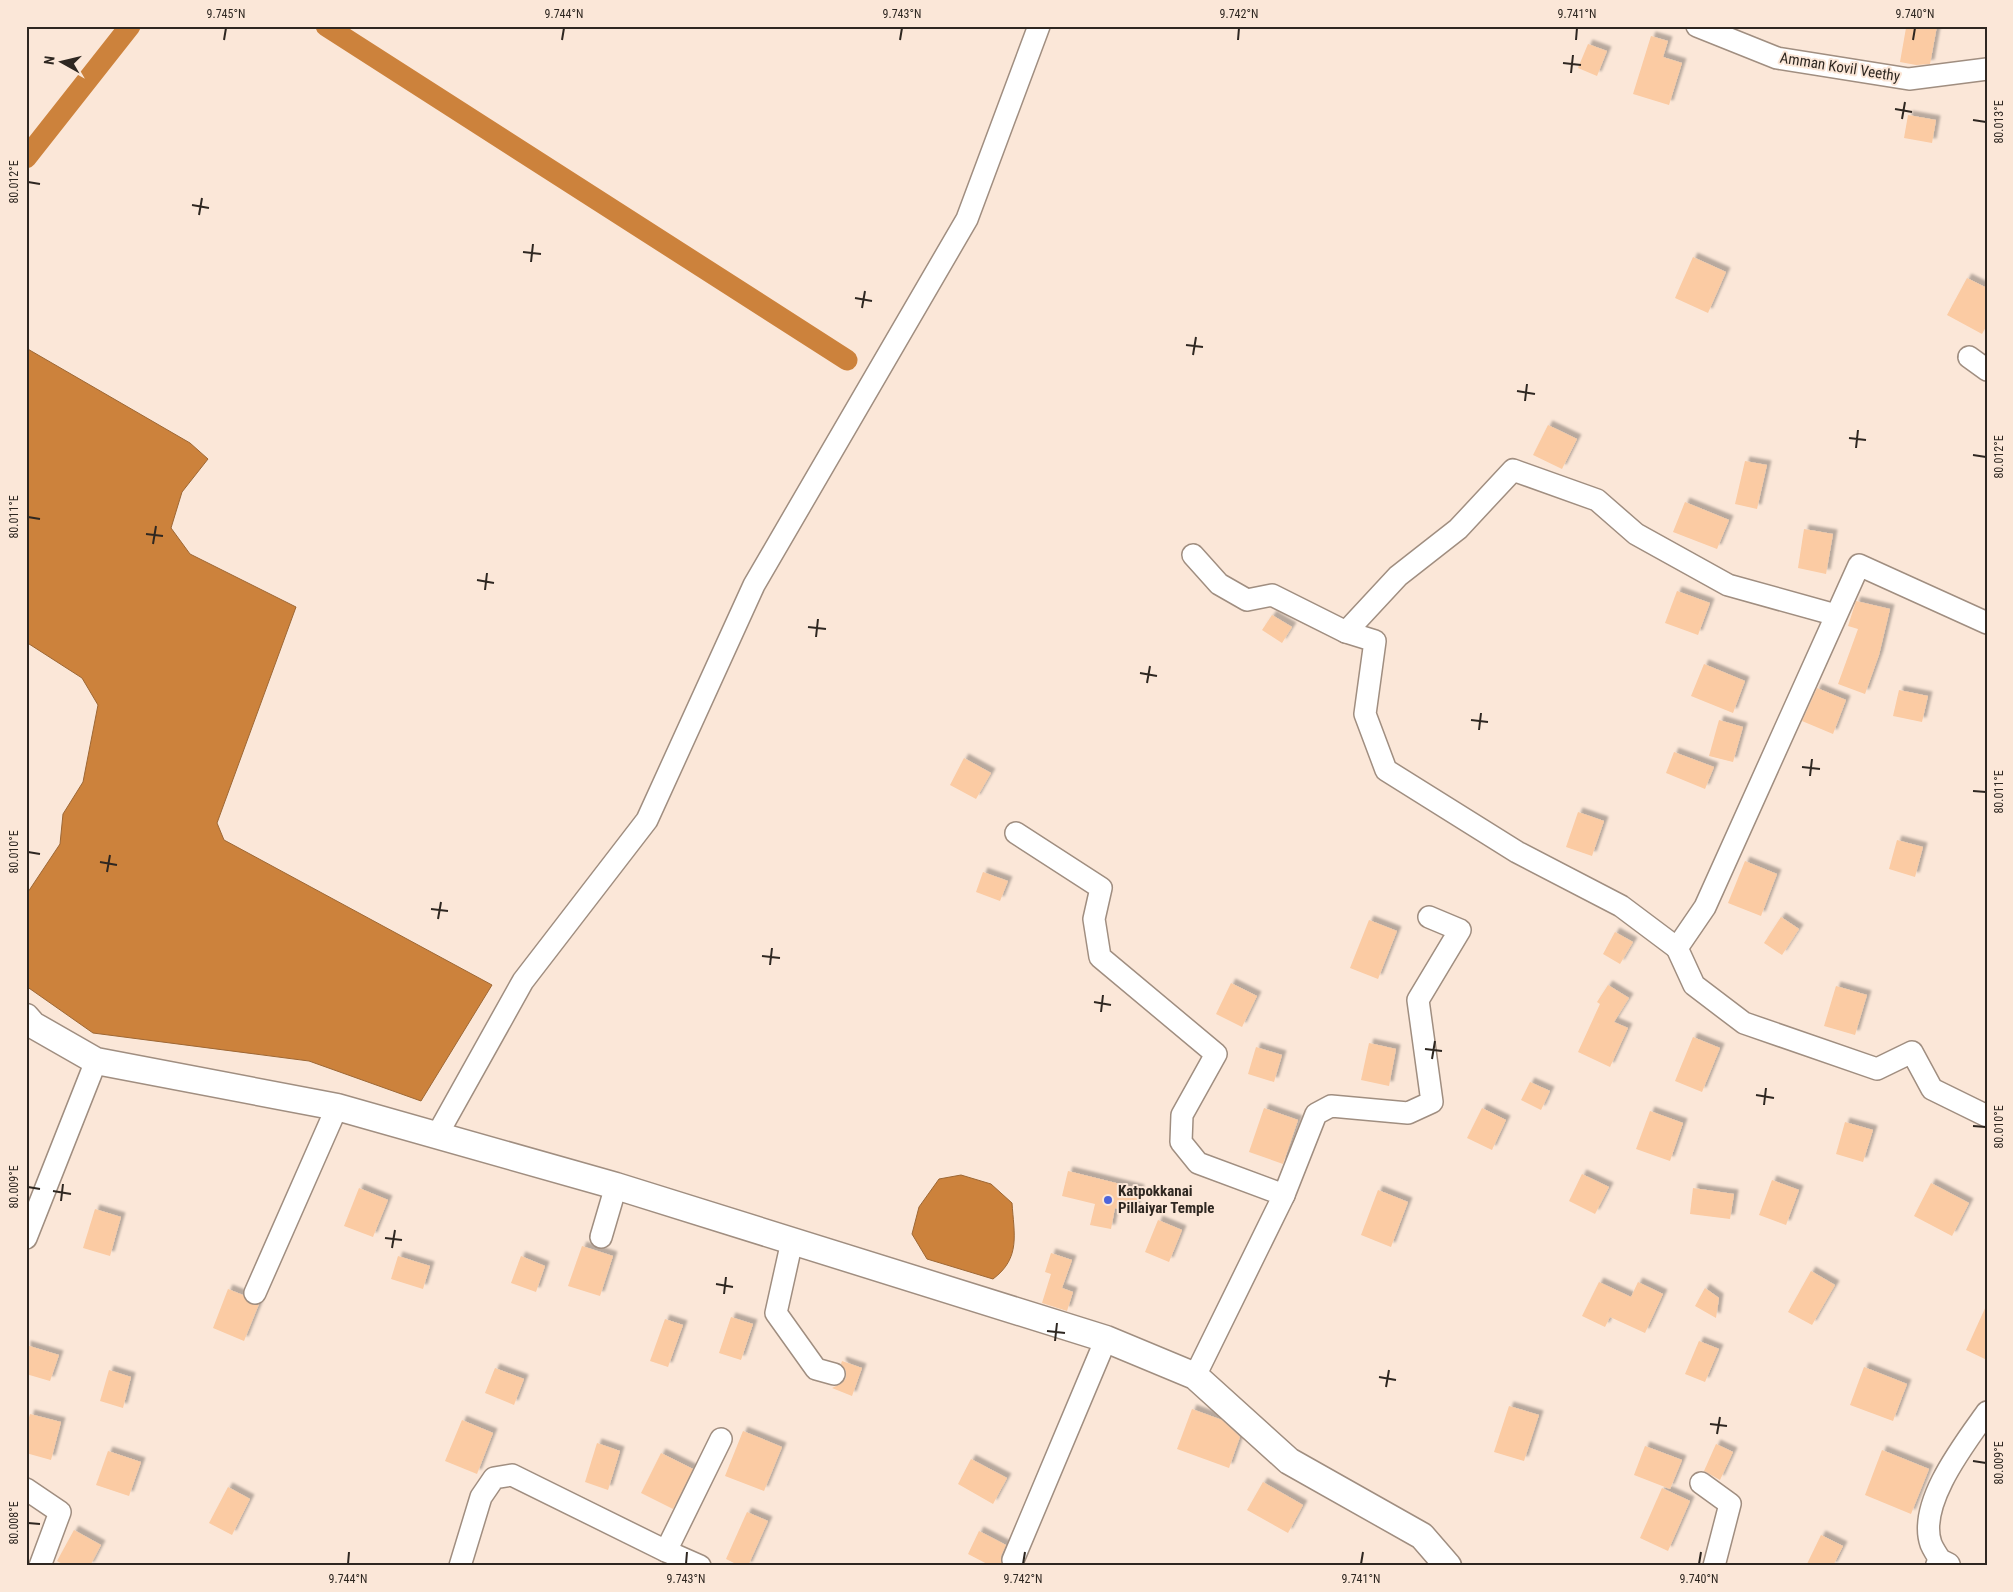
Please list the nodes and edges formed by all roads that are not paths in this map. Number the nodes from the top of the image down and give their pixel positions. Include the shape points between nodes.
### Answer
1 (1039, 26) edge
2 (1698, 26) edge
3 (1987, 69) edge
4 (1969, 357) dead end
5 (1987, 370) edge
6 (1193, 555) dead end
7 (1836, 615) junction
8 (1987, 623) edge
9 (1346, 632) junction
10 (1016, 833) dead end
11 (1429, 917) dead end
12 (1677, 948) junction
13 (26, 1017) edge
14 (96, 1061) junction
15 (337, 1107) junction
16 (1987, 1116) edge
17 (437, 1135) junction
18 (616, 1186) junction
19 (1284, 1195) junction
20 (601, 1237) dead end
21 (26, 1238) edge
22 (792, 1241) junction
23 (255, 1293) dead end
24 (1106, 1339) junction
25 (834, 1374) dead end
26 (1195, 1376) junction
27 (1987, 1412) edge
28 (721, 1439) dead end
29 (1701, 1483) dead end
30 (26, 1489) edge
31 (666, 1551) junction
32 (1013, 1560) dead end
33 (1943, 1565) edge
34 (40, 1566) edge
35 (460, 1566) edge
36 (700, 1566) edge
37 (1448, 1566) edge
38 (1714, 1566) edge

1 - 17 street via 966,219 754,585 647,820 523,981
2 - 3 street, Amman Kovil Veethy via 1777,58 1909,79
4 - 5 street
6 - 9 street via 1219,584 1247,600 1272,595
7 - 8 street via 1859,565
7 - 9 street via 1728,585 1636,534 1597,500 1513,470 1458,530 1398,576
7 - 12 street via 1705,907
9 - 12 street via 1375,641 1365,714 1386,770 1517,852 1621,906
10 - 19 street via 1101,888 1094,919 1100,956 1216,1054 1182,1115 1181,1142 1198,1163
11 - 19 street via 1460,930 1418,1000 1432,1102 1408,1113 1331,1106 1316,1114
12 - 16 street via 1694,985 1744,1024 1878,1069 1912,1052 1932,1089
13 - 14 street via 33,1025
14 - 15 street
14 - 21 street
15 - 17 street
15 - 23 street
17 - 18 street
18 - 20 street
18 - 22 street
19 - 26 street
22 - 24 street
22 - 25 street via 776,1313 816,1369
24 - 26 street
24 - 32 street
26 - 37 street via 1289,1461 1422,1536
27 - 33 street via 1945,1473 1929,1518 1931,1544
28 - 31 street
29 - 38 street via 1730,1504
30 - 34 street via 60,1512
31 - 35 street via 512,1475 494,1478 481,1497
31 - 36 street

